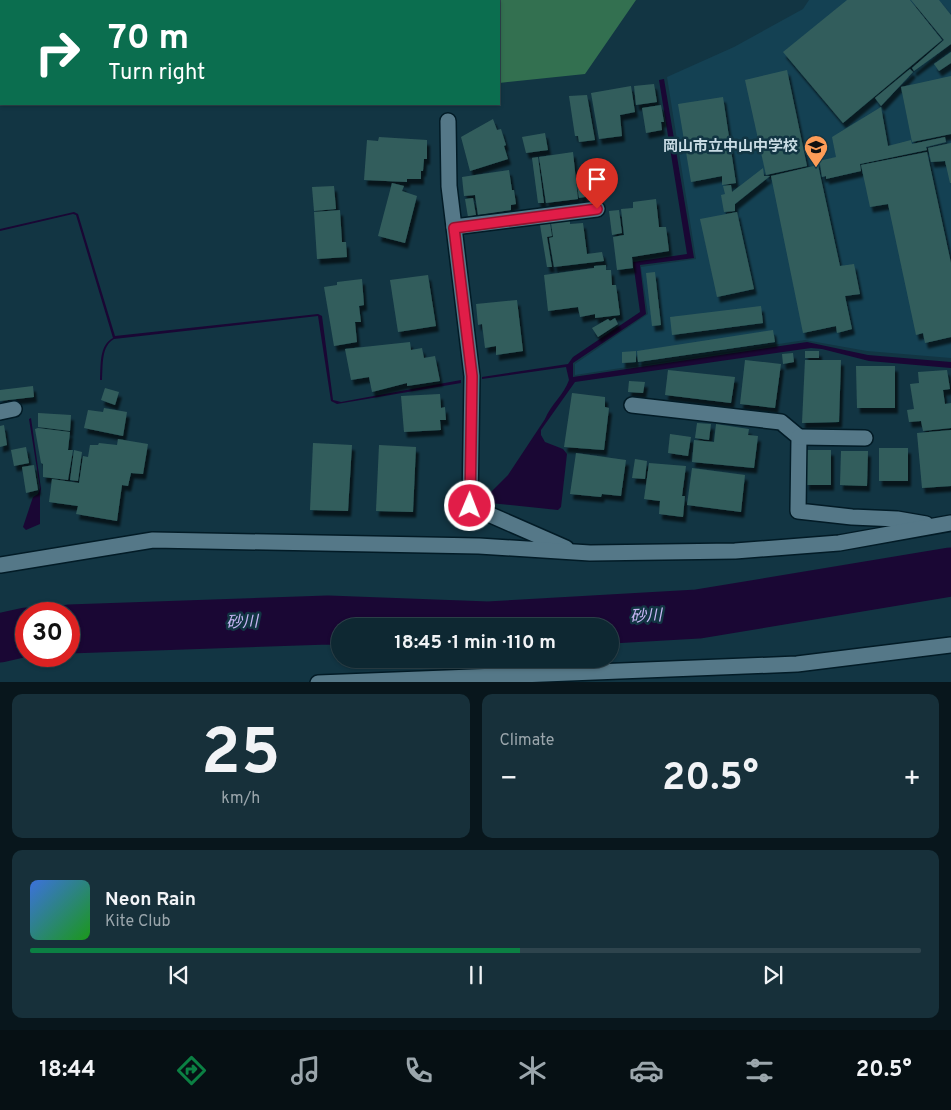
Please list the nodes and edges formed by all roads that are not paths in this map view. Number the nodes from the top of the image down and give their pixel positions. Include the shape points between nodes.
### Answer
1 (448, 121) dead end
2 (597, 209) dead end
3 (454, 228) junction
4 (632, 405) dead end
5 (799, 437) junction
6 (865, 438) dead end
7 (951, 523) edge
8 (935, 526) junction
9 (576, 552) junction
10 (0, 565) edge
11 (951, 645) edge
12 (318, 682) edge

1 - 3 street via 449,186
2 - 3 street
3 - 9 street via 472,376 470,506
4 - 5 street via 781,422
5 - 6 street
5 - 8 street via 798,511 897,519
7 - 8 street
8 - 9 street via 839,543 735,551
9 - 10 street via 478,546 153,540
11 - 12 street via 797,664

